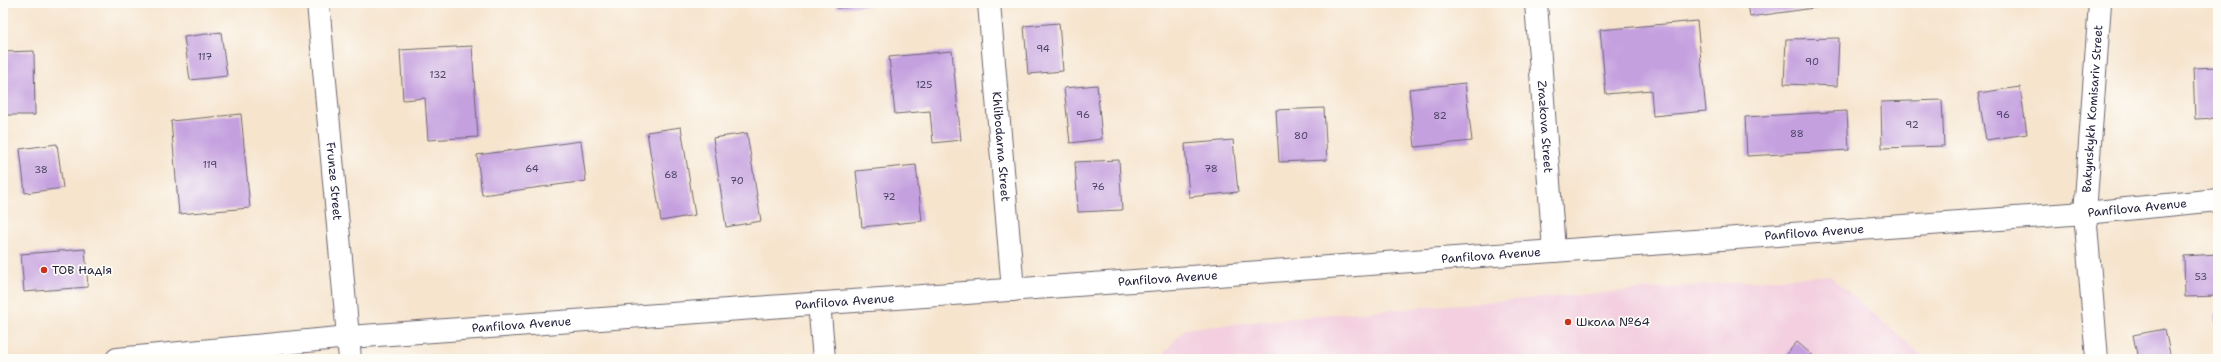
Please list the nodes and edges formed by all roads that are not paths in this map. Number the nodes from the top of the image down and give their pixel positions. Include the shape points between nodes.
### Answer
1 (318, 3) edge
2 (989, 3) edge
3 (1536, 3) edge
4 (2100, 3) edge
5 (2218, 200) edge
6 (2085, 212) junction
7 (1554, 251) junction
8 (1013, 290) junction
9 (819, 304) junction
10 (349, 337) junction
11 (117, 359) edge
12 (350, 359) edge
13 (824, 359) edge
14 (2097, 359) edge

1 - 10 main road, Frunze Street
2 - 8 main road, Khlibodarna Street
3 - 7 main road, Zrazkova Street
4 - 6 main road, Bakynskykh Komisariv Street
5 - 6 main road, Panfilova Avenue
6 - 7 main road, Panfilova Avenue
6 - 14 main road, Bakynskykh Komisariv Street
7 - 8 main road, Panfilova Avenue
8 - 9 main road, Panfilova Avenue
9 - 10 main road, Panfilova Avenue
9 - 13 main road
10 - 11 main road, Panfilova Avenue
10 - 12 main road, Frunze Street

